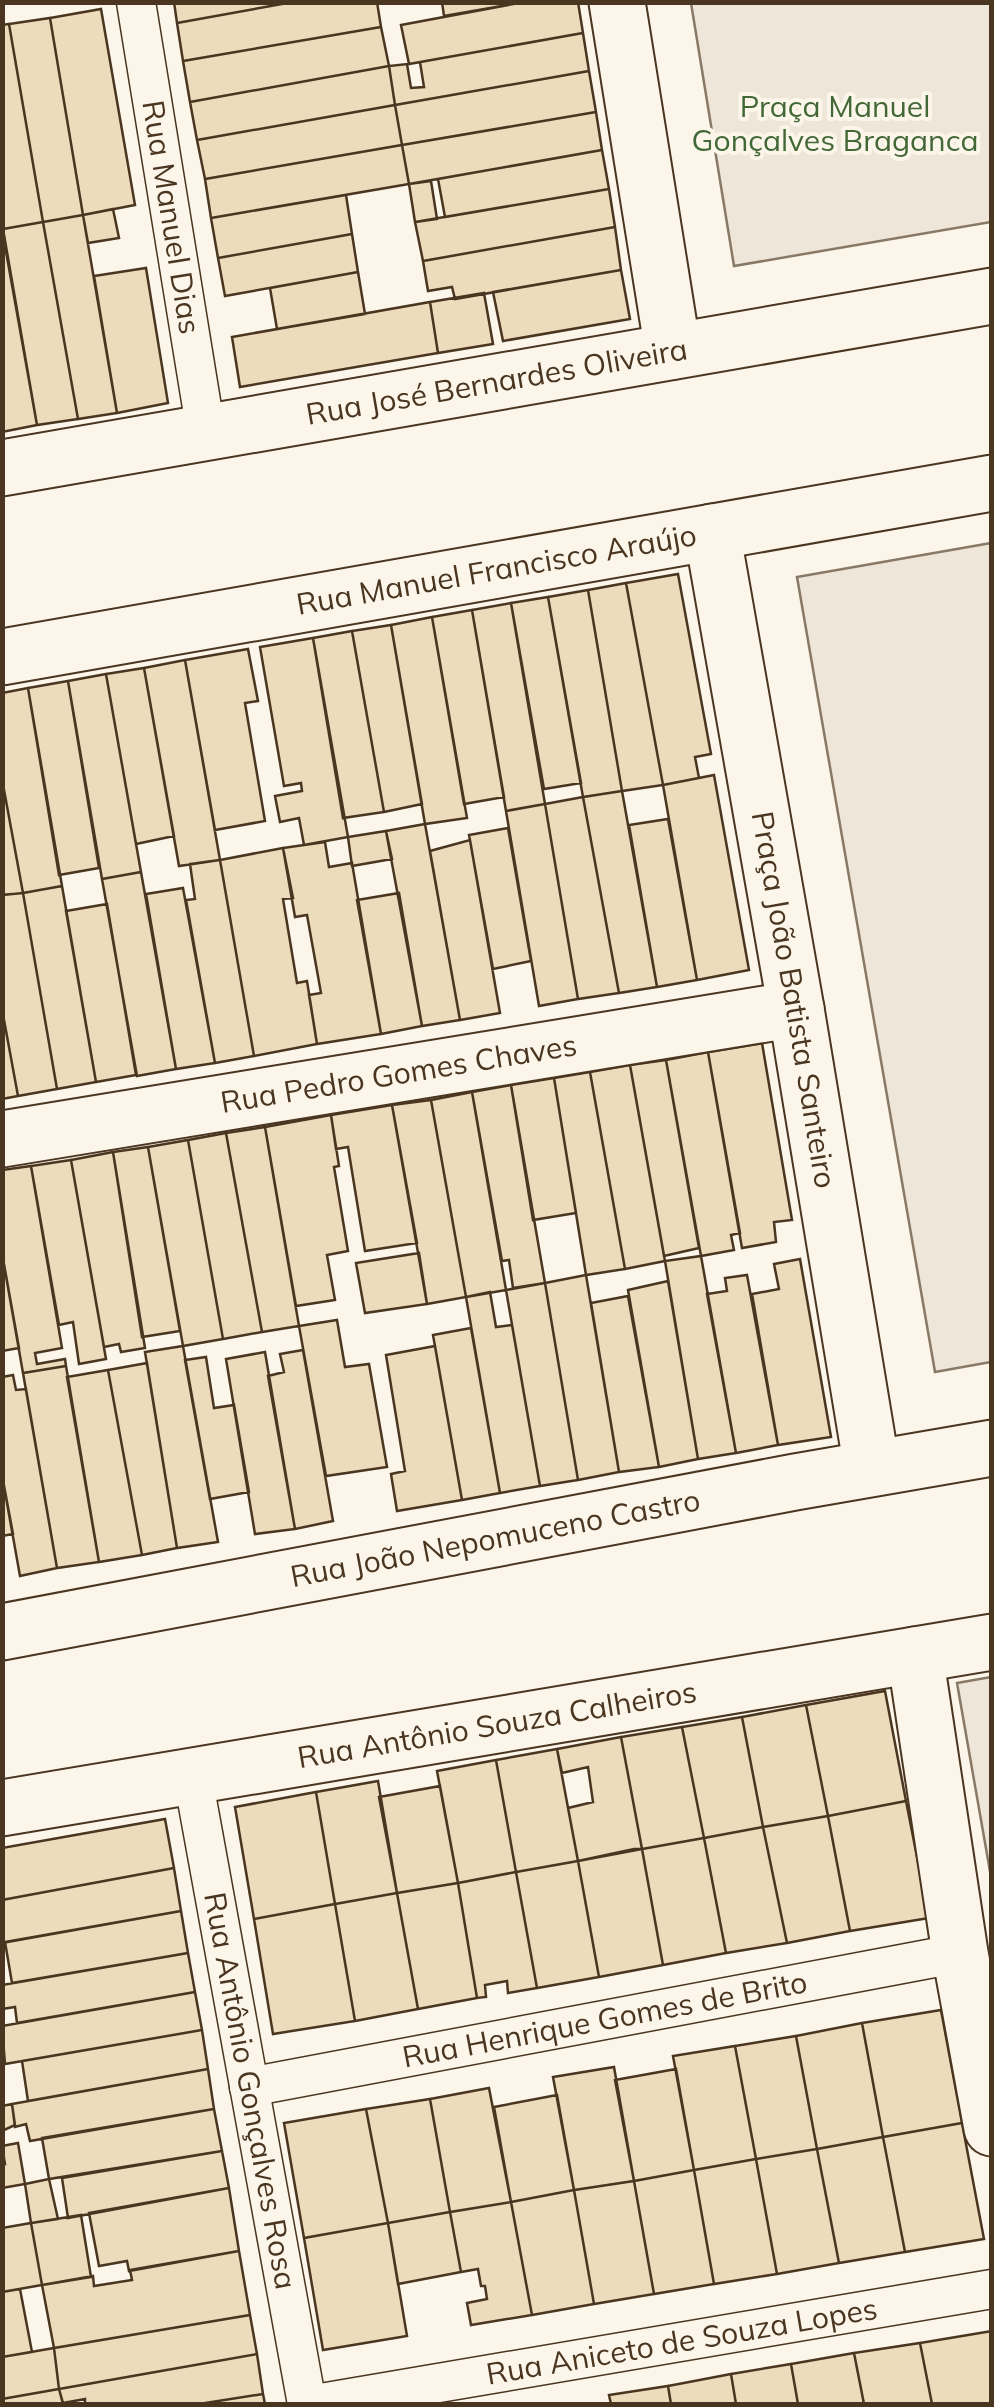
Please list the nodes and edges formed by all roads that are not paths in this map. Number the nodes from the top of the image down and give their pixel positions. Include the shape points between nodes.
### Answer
1 (136, 2) edge
2 (617, 2) edge
3 (992, 296) edge
4 (673, 351) junction
5 (206, 432) junction
6 (2, 468) edge
7 (992, 483) edge
8 (712, 532) junction
9 (2, 657) edge
10 (796, 1010) junction
11 (2, 1139) edge
12 (992, 1448) edge
13 (872, 1468) junction
14 (2, 1632) edge
15 (992, 1642) edge
16 (915, 1655) junction
17 (193, 1778) junction
18 (2, 1808) edge
19 (960, 1954) junction
20 (250, 2087) junction
21 (992, 2128) edge
22 (992, 2288) edge
23 (311, 2404) edge

1 - 5 lane, Rua Manuel Dias
2 - 4 street
3 - 4 street, Rua José Bernardes Oliveira
4 - 5 street, Rua José Bernardes Oliveira
5 - 6 street, Rua José Bernardes Oliveira
7 - 8 street, Rua Manuel Francisco Araújo
8 - 9 street, Rua Manuel Francisco Araújo
8 - 10 street, Praça João Batista Santeiro
10 - 11 street, Rua Pedro Gomes Chaves
10 - 13 street, Praça João Batista Santeiro
12 - 13 street, Rua João Nepomuceno Castro
13 - 14 street, Rua João Nepomuceno Castro
15 - 16 street, Rua Antônio Souza Calheiros
16 - 17 street, Rua Antônio Souza Calheiros
16 - 19 street
17 - 18 street, Rua Antônio Souza Calheiros
17 - 20 lane, Rua Antônio Gonçalves Rosa
19 - 20 lane, Rua Henrique Gomes de Brito
19 - 21 street
20 - 23 lane, Rua Antônio Gonçalves Rosa
22 - 23 lane, Rua Aniceto de Souza Lopes

